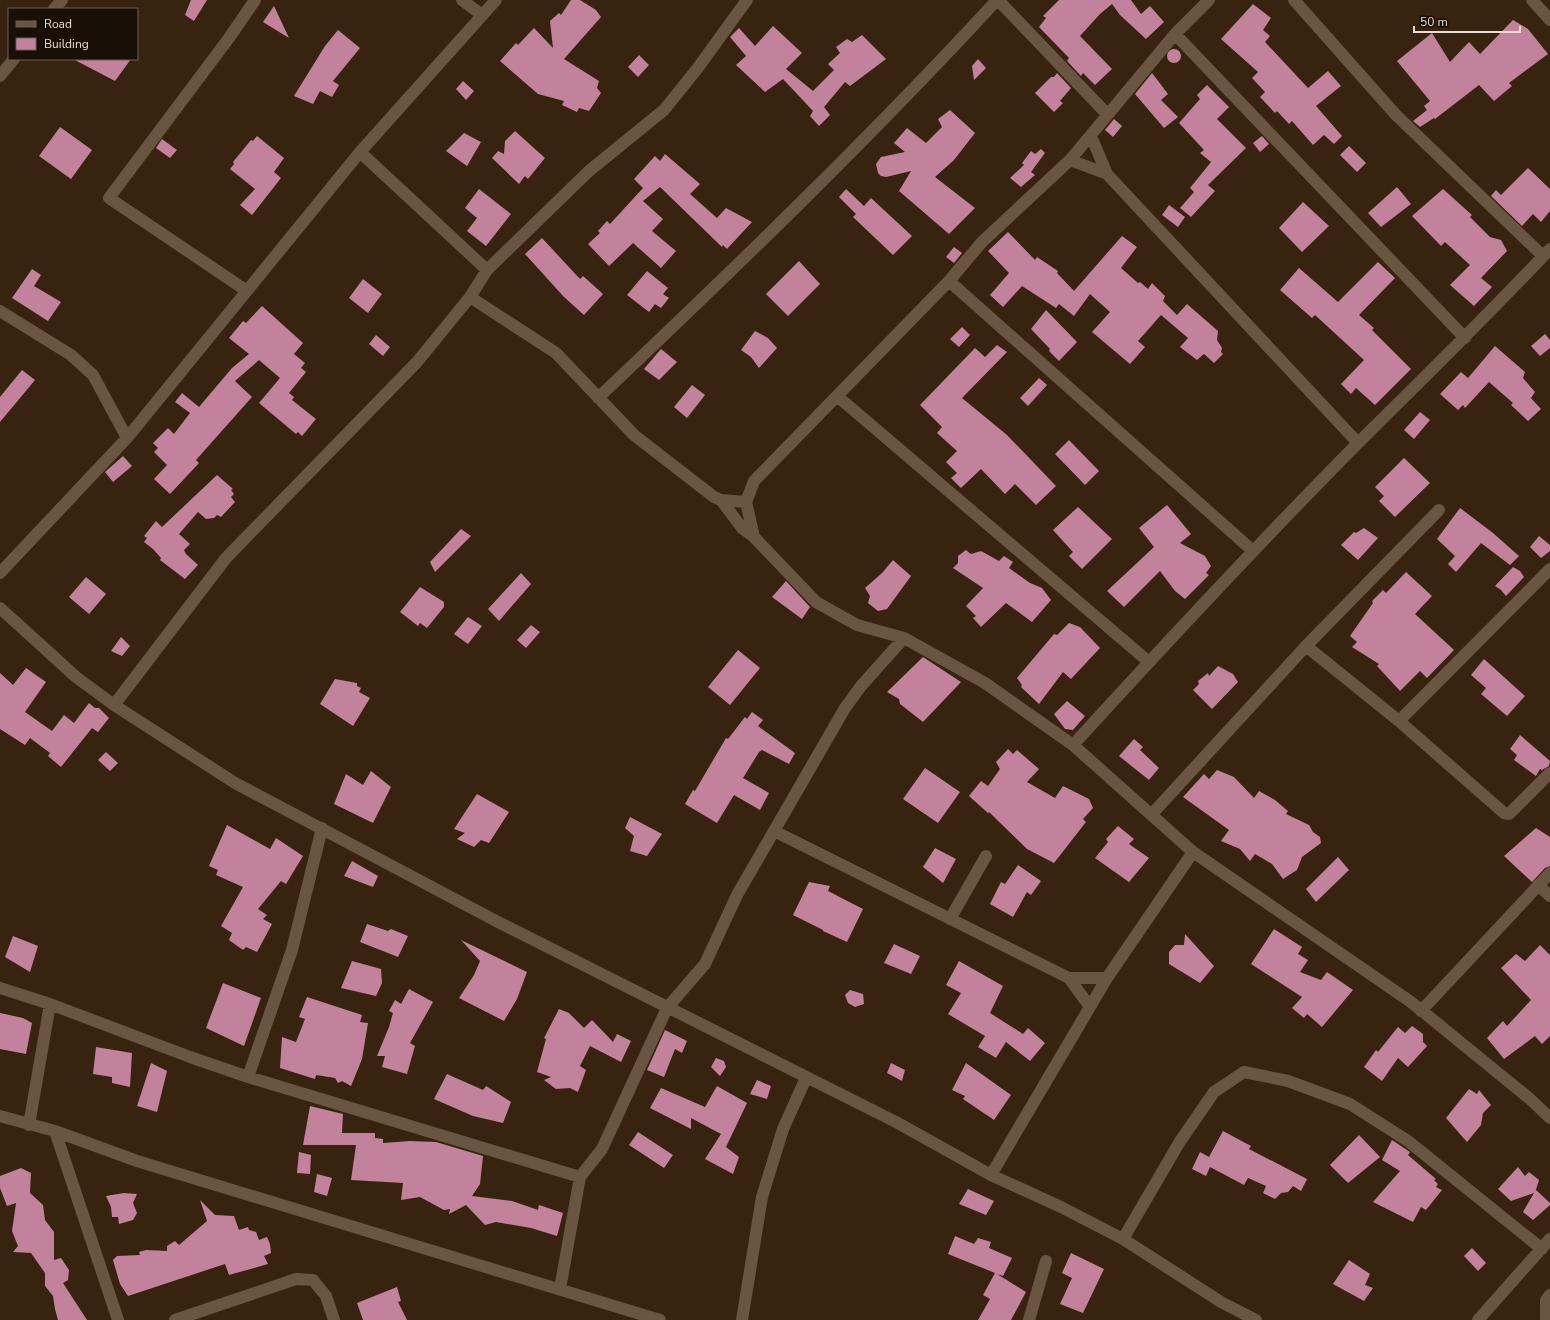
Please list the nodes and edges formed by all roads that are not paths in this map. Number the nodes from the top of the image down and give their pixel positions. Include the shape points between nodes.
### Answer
1 (62, 0) edge
2 (255, 0) edge
3 (462, 0) edge
4 (496, 0) edge
5 (747, 0) edge
6 (997, 0) edge
7 (1210, 0) edge
8 (1294, 0) edge
9 (1532, 0) edge
10 (55, 8) edge
11 (482, 15) junction
12 (1550, 20) edge
13 (1175, 34) junction
14 (13, 60) edge
15 (0, 76) edge
16 (1107, 114) junction
17 (1090, 136) junction
18 (360, 152) junction
19 (1070, 160) junction
20 (1107, 174) junction
21 (1546, 252) edge
22 (487, 270) junction
23 (949, 281) junction
24 (247, 291) junction
25 (470, 297) junction
26 (0, 311) edge
27 (1465, 338) junction
28 (837, 396) junction
29 (598, 398) junction
30 (127, 438) junction
31 (1358, 443) junction
32 (721, 500) junction
33 (746, 502) junction
34 (1439, 510) dead end
35 (754, 537) junction
36 (1253, 551) junction
37 (1550, 569) edge
38 (0, 573) edge
39 (0, 608) edge
40 (904, 638) junction
41 (1306, 646) junction
42 (1148, 662) junction
43 (114, 705) junction
44 (1399, 721) junction
45 (1073, 745) junction
46 (1550, 773) edge
47 (1152, 814) junction
48 (322, 828) junction
49 (774, 831) junction
50 (1193, 852) junction
51 (986, 856) dead end
52 (1550, 873) edge
53 (1538, 885) junction
54 (1550, 896) edge
55 (950, 919) junction
56 (1069, 978) junction
57 (1107, 978) junction
58 (0, 988) edge
59 (50, 1004) junction
60 (1090, 1007) junction
61 (668, 1008) junction
62 (1421, 1011) junction
63 (248, 1077) junction
64 (806, 1078) junction
65 (0, 1116) edge
66 (1550, 1118) edge
67 (29, 1125) junction
68 (55, 1131) junction
69 (991, 1175) junction
70 (580, 1177) junction
71 (1124, 1239) junction
72 (1550, 1239) edge
73 (1542, 1249) junction
74 (1046, 1261) dead end
75 (560, 1289) junction
76 (1550, 1295) edge
77 (642, 1317) edge
78 (118, 1320) edge
79 (175, 1320) edge
80 (334, 1320) edge
81 (660, 1320) edge
82 (742, 1320) edge
83 (1029, 1320) edge
84 (1256, 1320) edge
85 (1478, 1320) edge
86 (1546, 1320) edge

1 - 10 street
2 - 24 street via 109,198
3 - 11 street
4 - 11 street
5 - 22 street via 664,110 589,171
6 - 16 street
6 - 29 street via 946,56 735,268
7 - 13 street
8 - 21 street via 1396,116
9 - 12 street
11 - 18 street
13 - 16 street
13 - 27 street
14 - 15 street
16 - 17 street
17 - 19 street
17 - 20 street
18 - 22 street
18 - 24 street
19 - 20 street
19 - 23 street via 982,242
20 - 31 street
21 - 27 street
22 - 25 street
23 - 28 street
23 - 36 street
24 - 30 street
25 - 29 street via 556,353
25 - 43 street via 417,362 226,558
26 - 30 street via 71,355 93,375
27 - 31 street
28 - 33 street via 754,481
28 - 42 street
29 - 32 street via 634,435
30 - 38 street
31 - 36 street
32 - 33 street
32 - 35 street via 742,528
33 - 35 street
34 - 41 street
35 - 40 street via 816,602 857,625
36 - 42 street
37 - 44 street
39 - 43 street via 76,678
40 - 45 street via 985,683
40 - 49 street via 844,708
41 - 44 street
41 - 47 street
42 - 45 street
43 - 48 street via 235,783
44 - 46 street via 1508,814
45 - 47 street
47 - 50 street
48 - 61 street via 498,922
48 - 63 street via 292,950
49 - 55 street
49 - 61 street via 737,895 705,964
50 - 57 street
50 - 62 street
51 - 55 street
52 - 53 street
53 - 54 street
53 - 62 street
55 - 56 street
56 - 57 street
56 - 60 street
57 - 60 street
58 - 59 street
59 - 63 street
59 - 67 street
60 - 69 street
61 - 64 street
61 - 70 street via 602,1149
62 - 66 street
63 - 70 street
64 - 69 street via 896,1122
64 - 82 street via 783,1129 762,1198
65 - 67 street
67 - 68 street
68 - 75 street via 137,1161
68 - 78 street
69 - 71 street
70 - 75 street
71 - 73 street via 1179,1143 1214,1092 1244,1072 1288,1081 1350,1104 1408,1141
71 - 84 street via 1221,1302
72 - 73 street
73 - 85 street
74 - 83 street
75 - 77 street
76 - 86 street via 1546,1300
77 - 81 street
79 - 80 street via 296,1279 313,1280 326,1296

